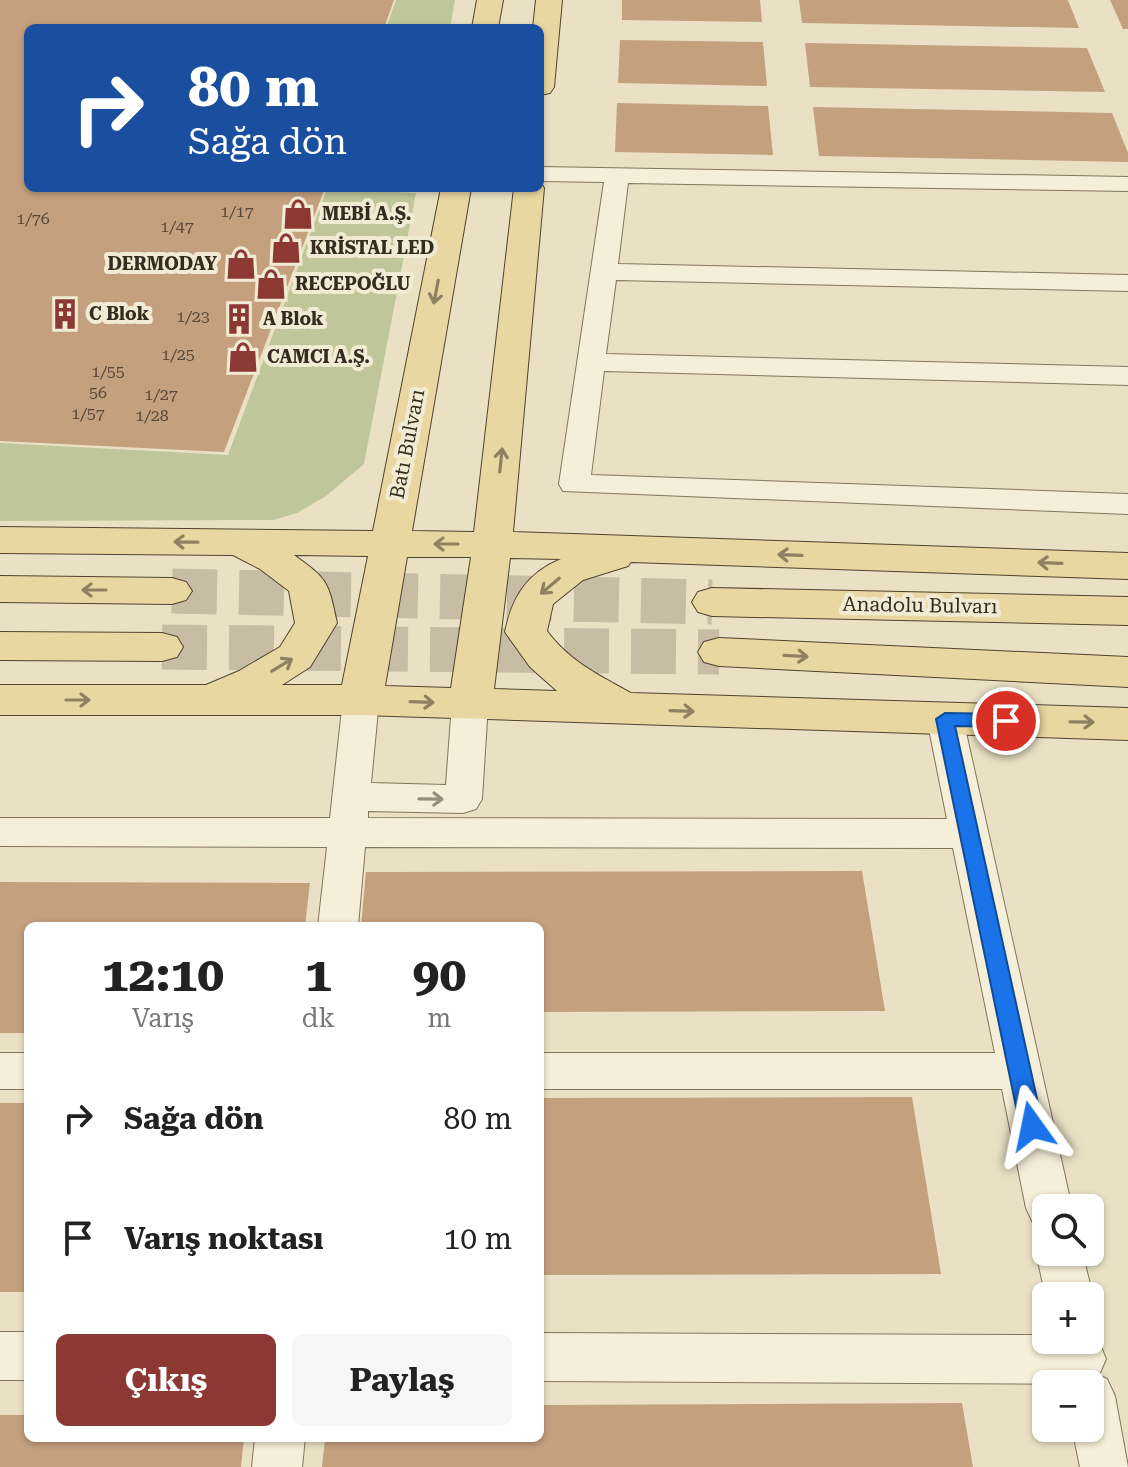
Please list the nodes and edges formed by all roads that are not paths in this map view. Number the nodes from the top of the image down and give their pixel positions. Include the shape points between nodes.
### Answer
1 (490, 0) edge
2 (549, 0) edge
3 (486, 24) edge
4 (544, 48) edge
5 (544, 174) edge
6 (617, 176) junction
7 (1128, 184) edge
8 (455, 192) edge
9 (529, 192) edge
10 (604, 272) junction
11 (1128, 283) edge
12 (591, 362) junction
13 (1128, 376) edge
14 (1128, 504) edge
15 (0, 540) edge
16 (240, 543) junction
17 (388, 544) junction
18 (492, 545) junction
19 (648, 550) junction
20 (1128, 566) edge
21 (0, 589) edge
22 (172, 591) tunnel mouth
23 (712, 602) tunnel mouth
24 (1128, 611) edge
25 (0, 646) edge
26 (162, 647) tunnel mouth
27 (719, 652) tunnel mouth
28 (1128, 672) edge
29 (212, 699) junction
30 (0, 700) edge
31 (361, 700) junction
32 (470, 704) junction
33 (629, 709) junction
34 (945, 719) junction
35 (1128, 724) edge
36 (351, 815) junction
37 (0, 832) edge
38 (969, 834) junction
39 (338, 922) edge
40 (0, 1071) edge
41 (24, 1071) edge
42 (544, 1071) edge
43 (1020, 1071) junction
44 (1046, 1194) edge
45 (0, 1356) edge
46 (24, 1356) edge
47 (544, 1357) edge
48 (1084, 1370) edge
49 (280, 1442) edge
50 (1100, 1442) edge
51 (277, 1467) edge
52 (1105, 1467) edge

1 - 3 main road
2 - 4 main road
5 - 6 street
6 - 7 street
6 - 10 street
8 -> 17 main road, Batı Bulvarı
18 -> 9 main road
10 - 11 street
10 - 12 street
12 - 13 street
12 - 14 street via 574,484
16 -> 15 main road
16 - 17 main road
29 -> 16 main road via 295,657 316,623 308,585
18 -> 17 main road
17 - 31 main road, Batı Bulvarı
18 - 19 main road
18 - 32 main road
20 -> 19 main road
19 -> 33 main road via 588,563 550,582 532,602 526,632 543,658 575,684
22 -> 21 main road
23 - 24 main road, Anadolu Bulvarı
25 - 26 main road
27 -> 28 main road
30 -> 29 main road
29 - 31 main road
31 -> 32 main road
31 - 36 street
32 - 33 main road
36 -> 32 street via 463,799
33 -> 34 main road
34 -> 35 main road
34 - 38 street
36 - 37 street
36 - 38 street
36 - 39 street
38 - 43 street
40 - 41 street
42 - 43 street
43 - 44 street
45 - 46 street
47 - 48 street
49 - 51 street
50 - 52 street

